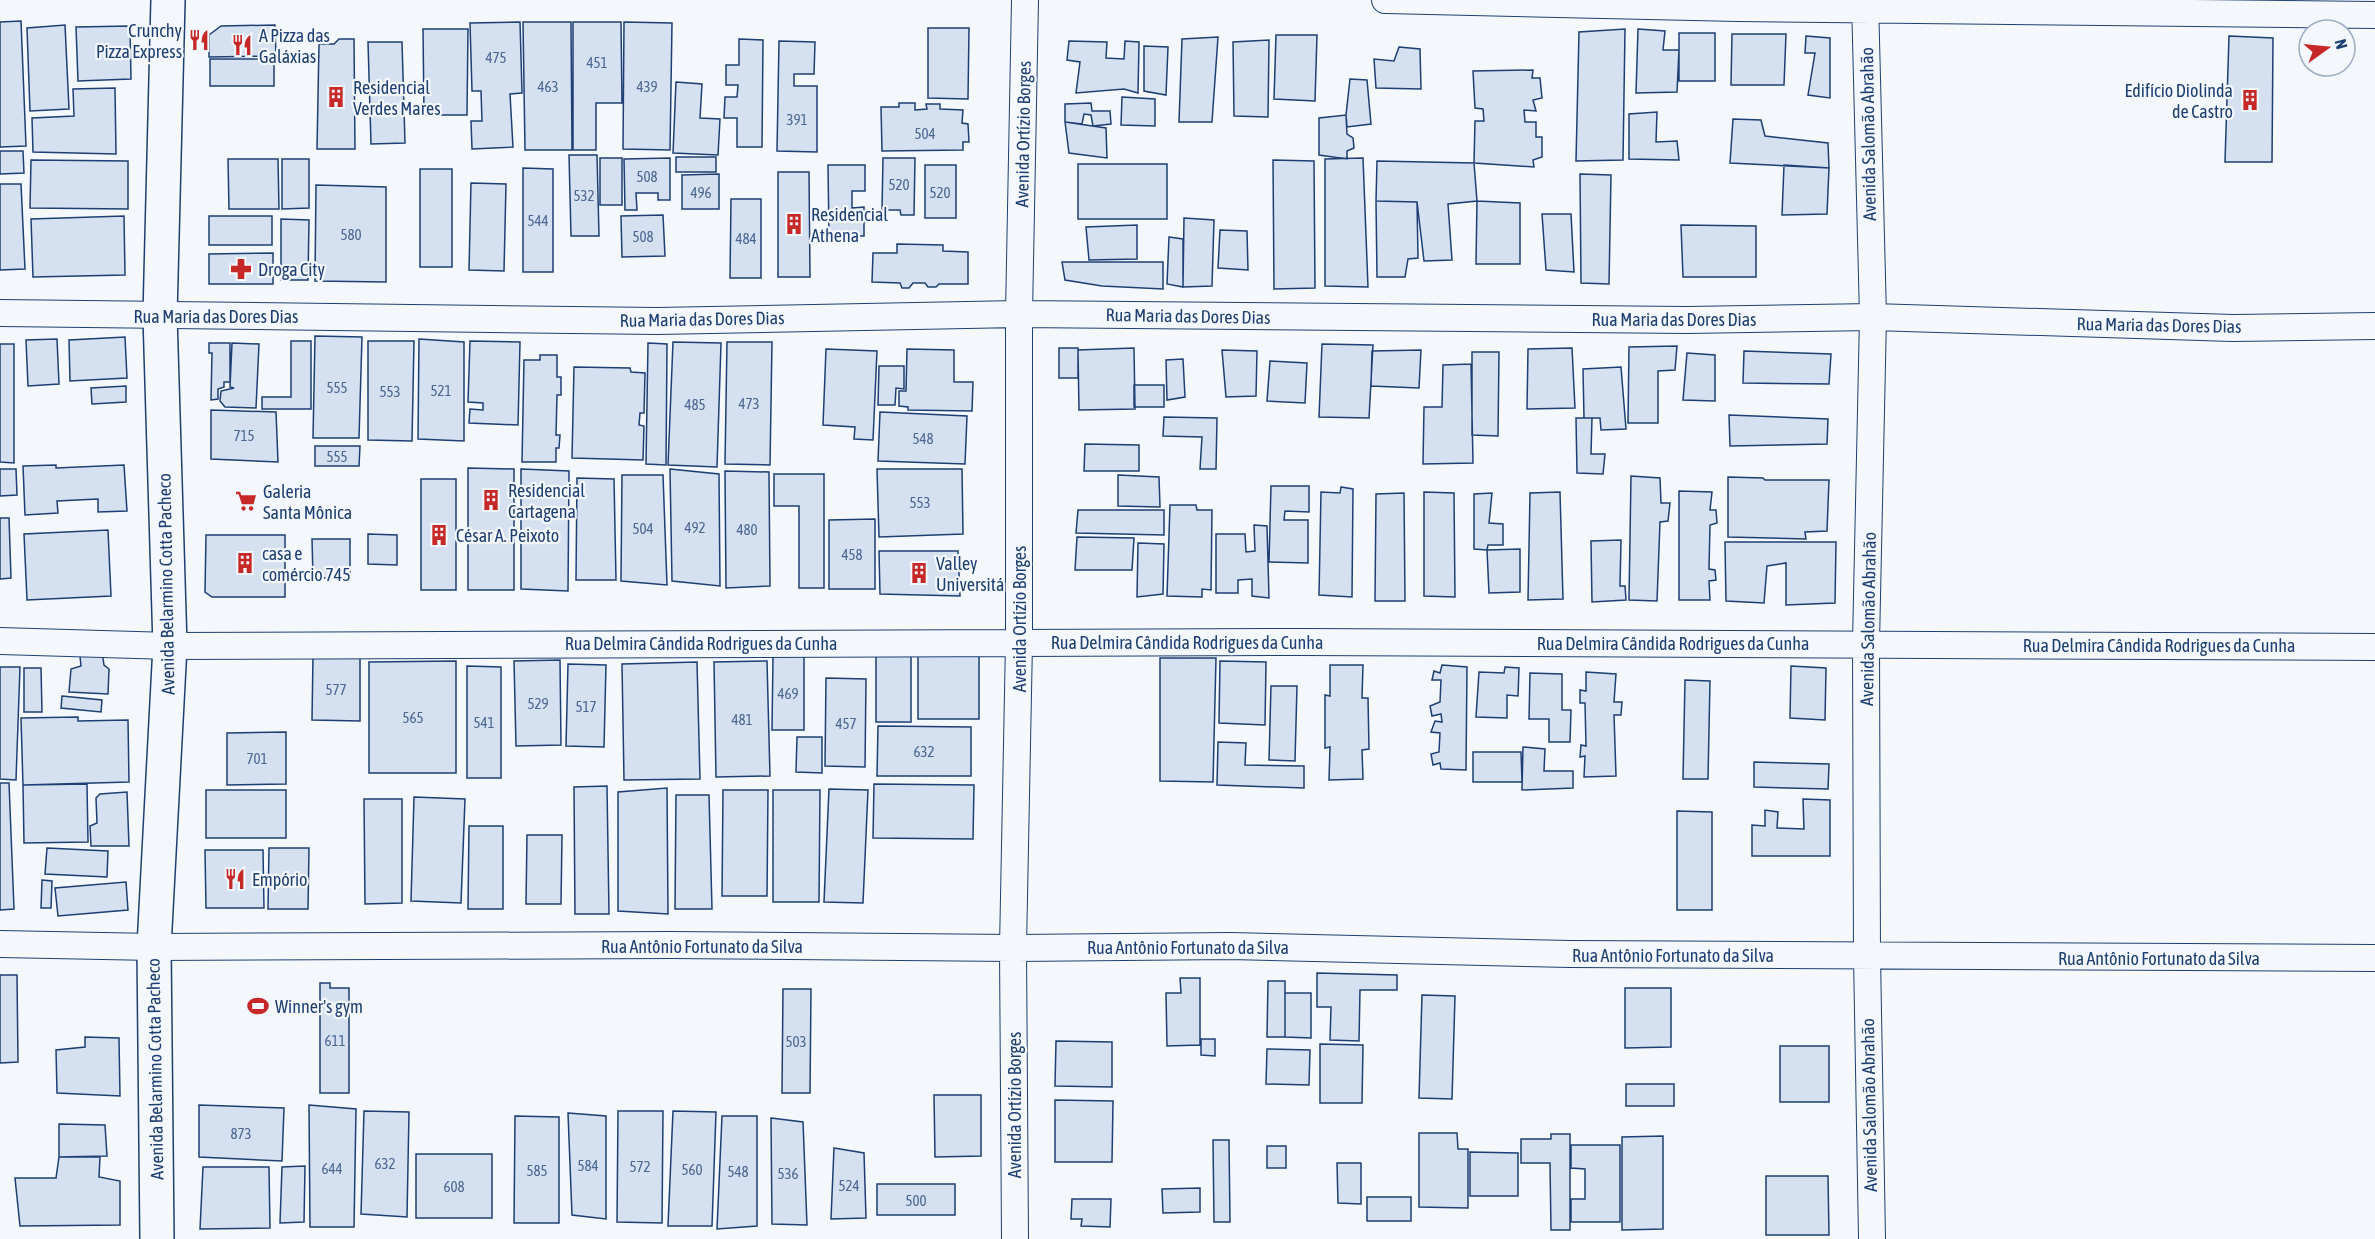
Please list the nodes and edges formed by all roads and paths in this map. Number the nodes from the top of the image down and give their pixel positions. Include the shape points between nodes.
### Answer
1 (168, 0) edge
2 (1025, 0) edge
3 (1384, 0) edge
4 (1865, 4) edge
5 (2375, 15) edge
6 (0, 314) edge
7 (1019, 314) junction
8 (160, 316) junction
9 (1873, 317) junction
10 (2375, 326) edge
11 (0, 641) edge
12 (1019, 642) junction
13 (1866, 643) junction
14 (170, 646) junction
15 (2375, 647) edge
16 (0, 944) edge
17 (154, 947) junction
18 (1013, 948) junction
19 (1867, 956) junction
20 (2375, 958) edge
21 (157, 1239) edge
22 (1015, 1239) edge
23 (1872, 1239) edge

1 - 8 street, Avenida Belarmino Cotta Pacheco
2 - 7 street, Avenida Ortízio Borges
3 - 4 street
4 - 5 street
4 - 9 street, Avenida Salomão Abrahão
6 - 8 street, Rua Maria das Dores Dias
7 - 8 street, Rua Maria das Dores Dias via 657,321
7 - 9 street, Rua Maria das Dores Dias via 1687,320
7 - 12 street, Avenida Ortízio Borges
8 - 14 street, Avenida Belarmino Cotta Pacheco
9 - 10 street, Rua Maria das Dores Dias via 2233,328
9 - 13 street, Avenida Salomão Abrahão
11 - 14 street, Rua Delmira Cândida Rodrigues da Cunha
12 - 13 street, Rua Delmira Cândida Rodrigues da Cunha
12 - 14 street, Rua Delmira Cândida Rodrigues da Cunha
12 - 18 street, Avenida Ortízio Borges
13 - 15 street, Rua Delmira Cândida Rodrigues da Cunha
13 - 19 street, Avenida Salomão Abrahão
14 - 17 street, Avenida Belarmino Cotta Pacheco
16 - 17 street, Rua Antônio Fortunato da Silva
17 - 18 street, Rua Antônio Fortunato da Silva
17 - 21 street, Avenida Belarmino Cotta Pacheco
18 - 19 street, Rua Antônio Fortunato da Silva via 1230,946
18 - 22 street, Avenida Ortízio Borges
19 - 20 street, Rua Antônio Fortunato da Silva
19 - 23 street, Avenida Salomão Abrahão

